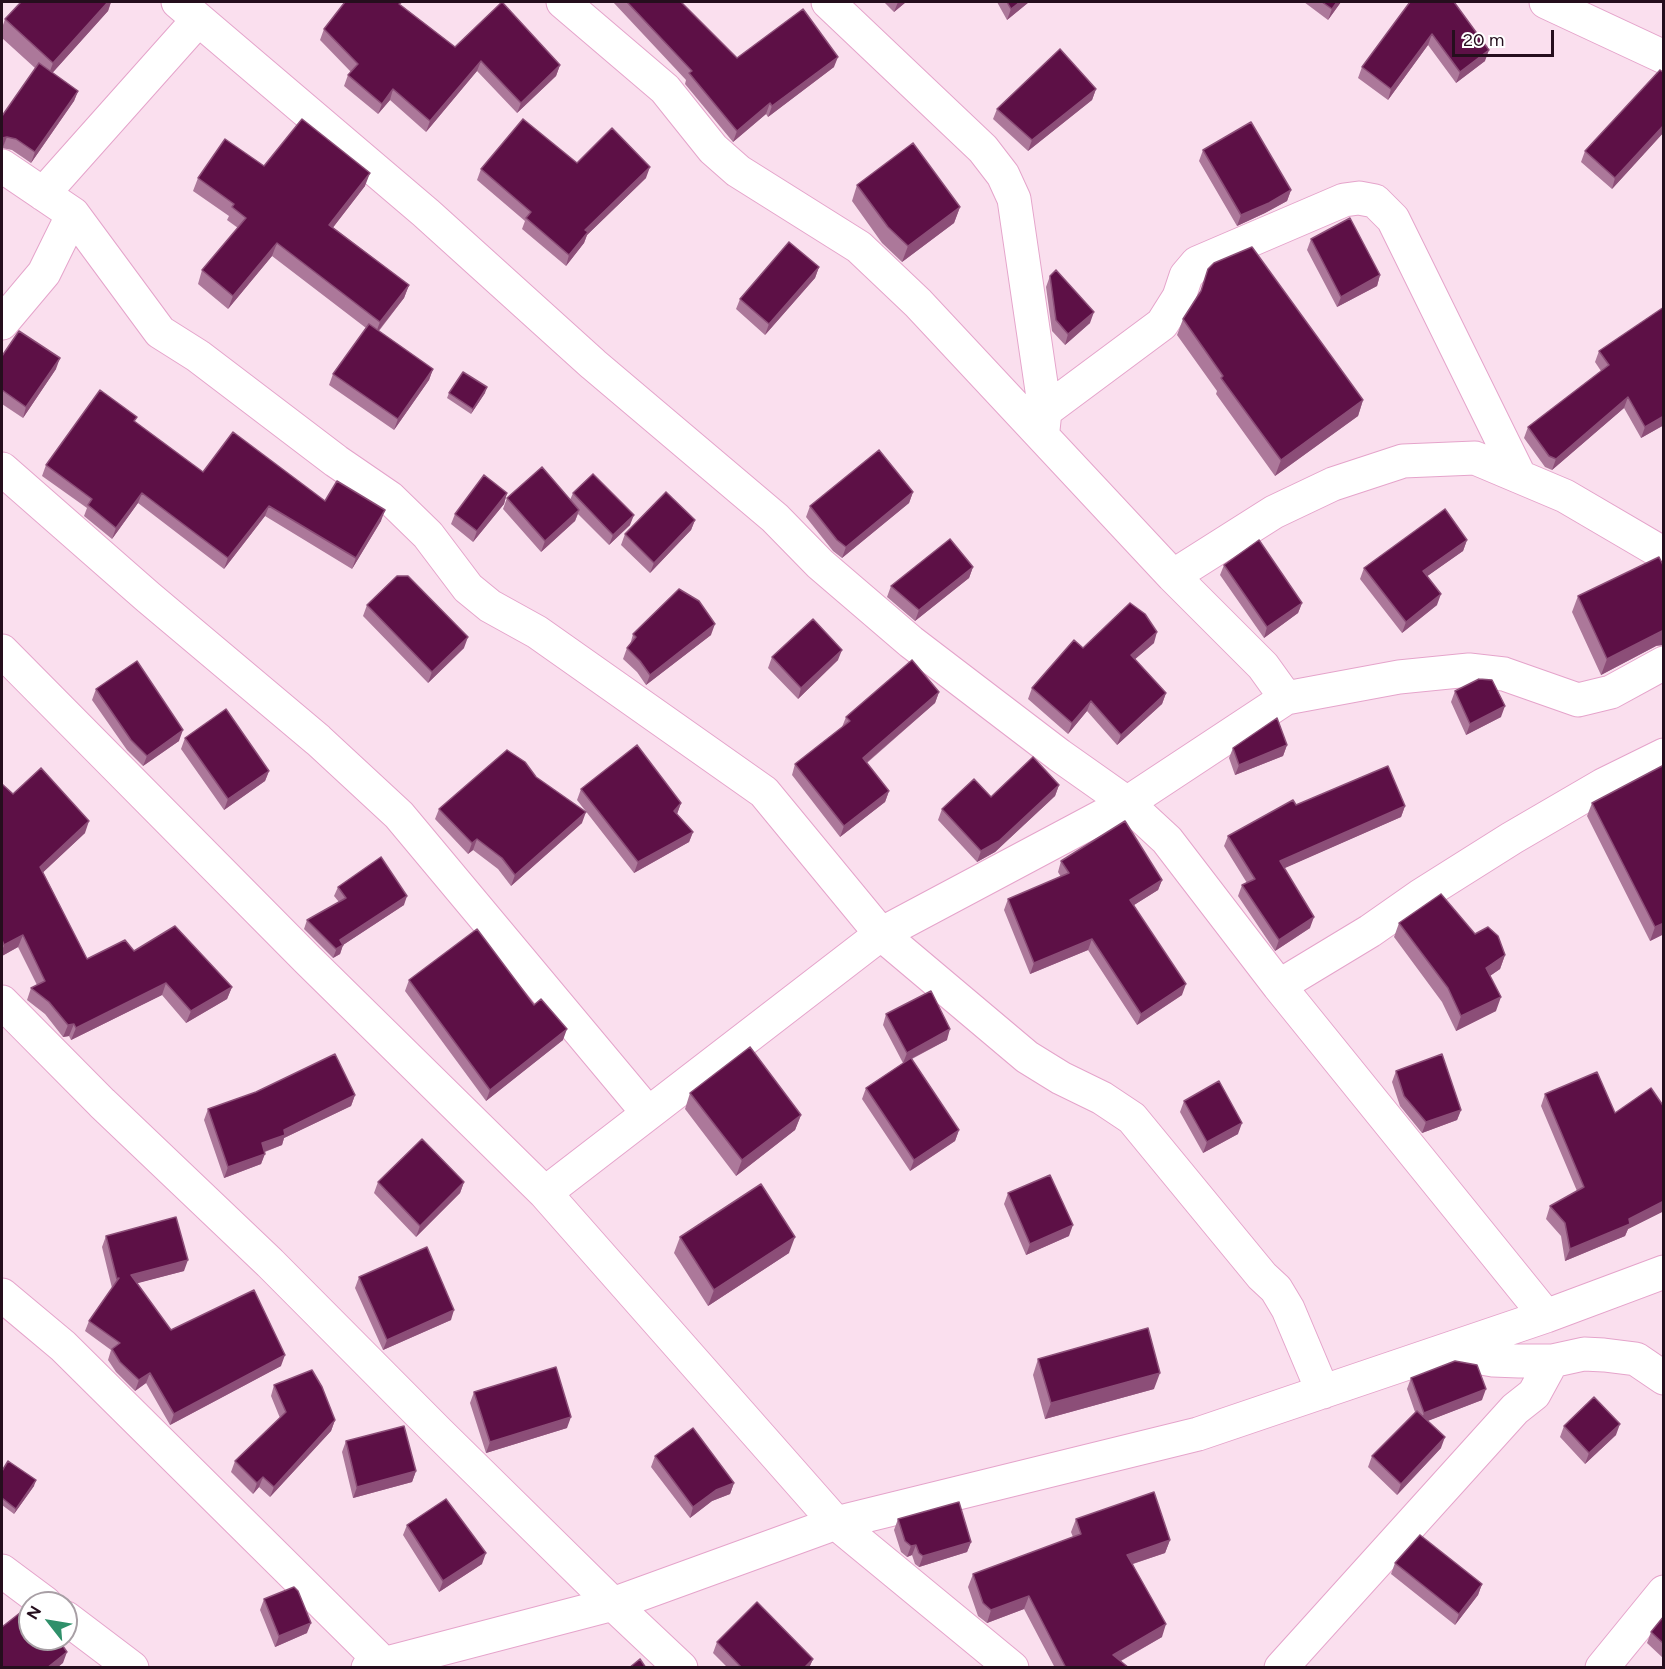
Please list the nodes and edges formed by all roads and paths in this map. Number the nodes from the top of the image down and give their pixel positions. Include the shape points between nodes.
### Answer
1 (563, 2) edge
2 (828, 2) edge
3 (1546, 2) edge
4 (188, 11) edge
5 (1664, 57) edge
6 (2, 166) edge
7 (43, 194) junction
8 (73, 214) junction
9 (2, 323) edge
10 (1043, 424) junction
11 (2, 469) edge
12 (1519, 475) junction
13 (1664, 554) edge
14 (1173, 576) junction
15 (2, 651) edge
16 (1664, 663) edge
17 (1286, 698) junction
18 (1664, 755) edge
19 (1127, 802) junction
20 (881, 934) junction
21 (1279, 986) junction
22 (2, 1002) edge
23 (648, 1113) junction
24 (545, 1193) junction
25 (1664, 1272) edge
26 (2, 1295) edge
27 (1546, 1316) junction
28 (1442, 1351) junction
29 (1552, 1361) junction
30 (1664, 1378) edge
31 (1323, 1392) junction
32 (836, 1523) junction
33 (2, 1571) edge
34 (29, 1591) edge
35 (1664, 1592) edge
36 (614, 1604) junction
37 (78, 1627) edge
38 (380, 1666) edge
39 (132, 1668) edge
40 (681, 1668) edge
41 (1012, 1668) edge
42 (1281, 1668) edge
43 (1602, 1668) edge

1 - 10 street via 665,89 713,148 738,171 859,247
2 - 10 street via 983,149 1003,175 1014,199
3 - 5 street
4 - 7 street
4 - 19 street via 426,213 911,642
6 - 7 street
7 - 8 street
8 - 9 street via 44,273
8 - 20 street via 160,332 390,498 428,535 468,588 490,606 537,632 764,792
10 - 12 street via 1162,324 1197,262 1359,198 1375,201 1393,219
10 - 14 street
11 - 23 street via 318,740 399,815
12 - 13 street via 1565,496
12 - 14 street via 1475,458 1403,461 1333,484 1274,512
14 - 17 street via 1263,666
15 - 24 street
16 - 17 street via 1611,692 1578,700 1504,674 1469,670 1399,677
17 - 19 street
18 - 21 street via 1512,838
19 - 20 street
19 - 21 street via 1167,840
20 - 23 street
20 - 31 street via 1027,1057 1132,1118 1276,1289
21 - 27 street
22 - 36 street
23 - 24 street
24 - 32 street
25 - 27 street
26 - 38 street via 63,1346
27 - 28 street
28 - 29 street via 1493,1360
28 - 31 street
29 - 30 street via 1584,1354 1636,1359
29 - 42 street via 1534,1394 1515,1409
31 - 32 street via 1198,1434
32 - 36 street
32 - 41 street
33 - 34 street
35 - 43 street
36 - 38 street
36 - 40 street
37 - 39 street

